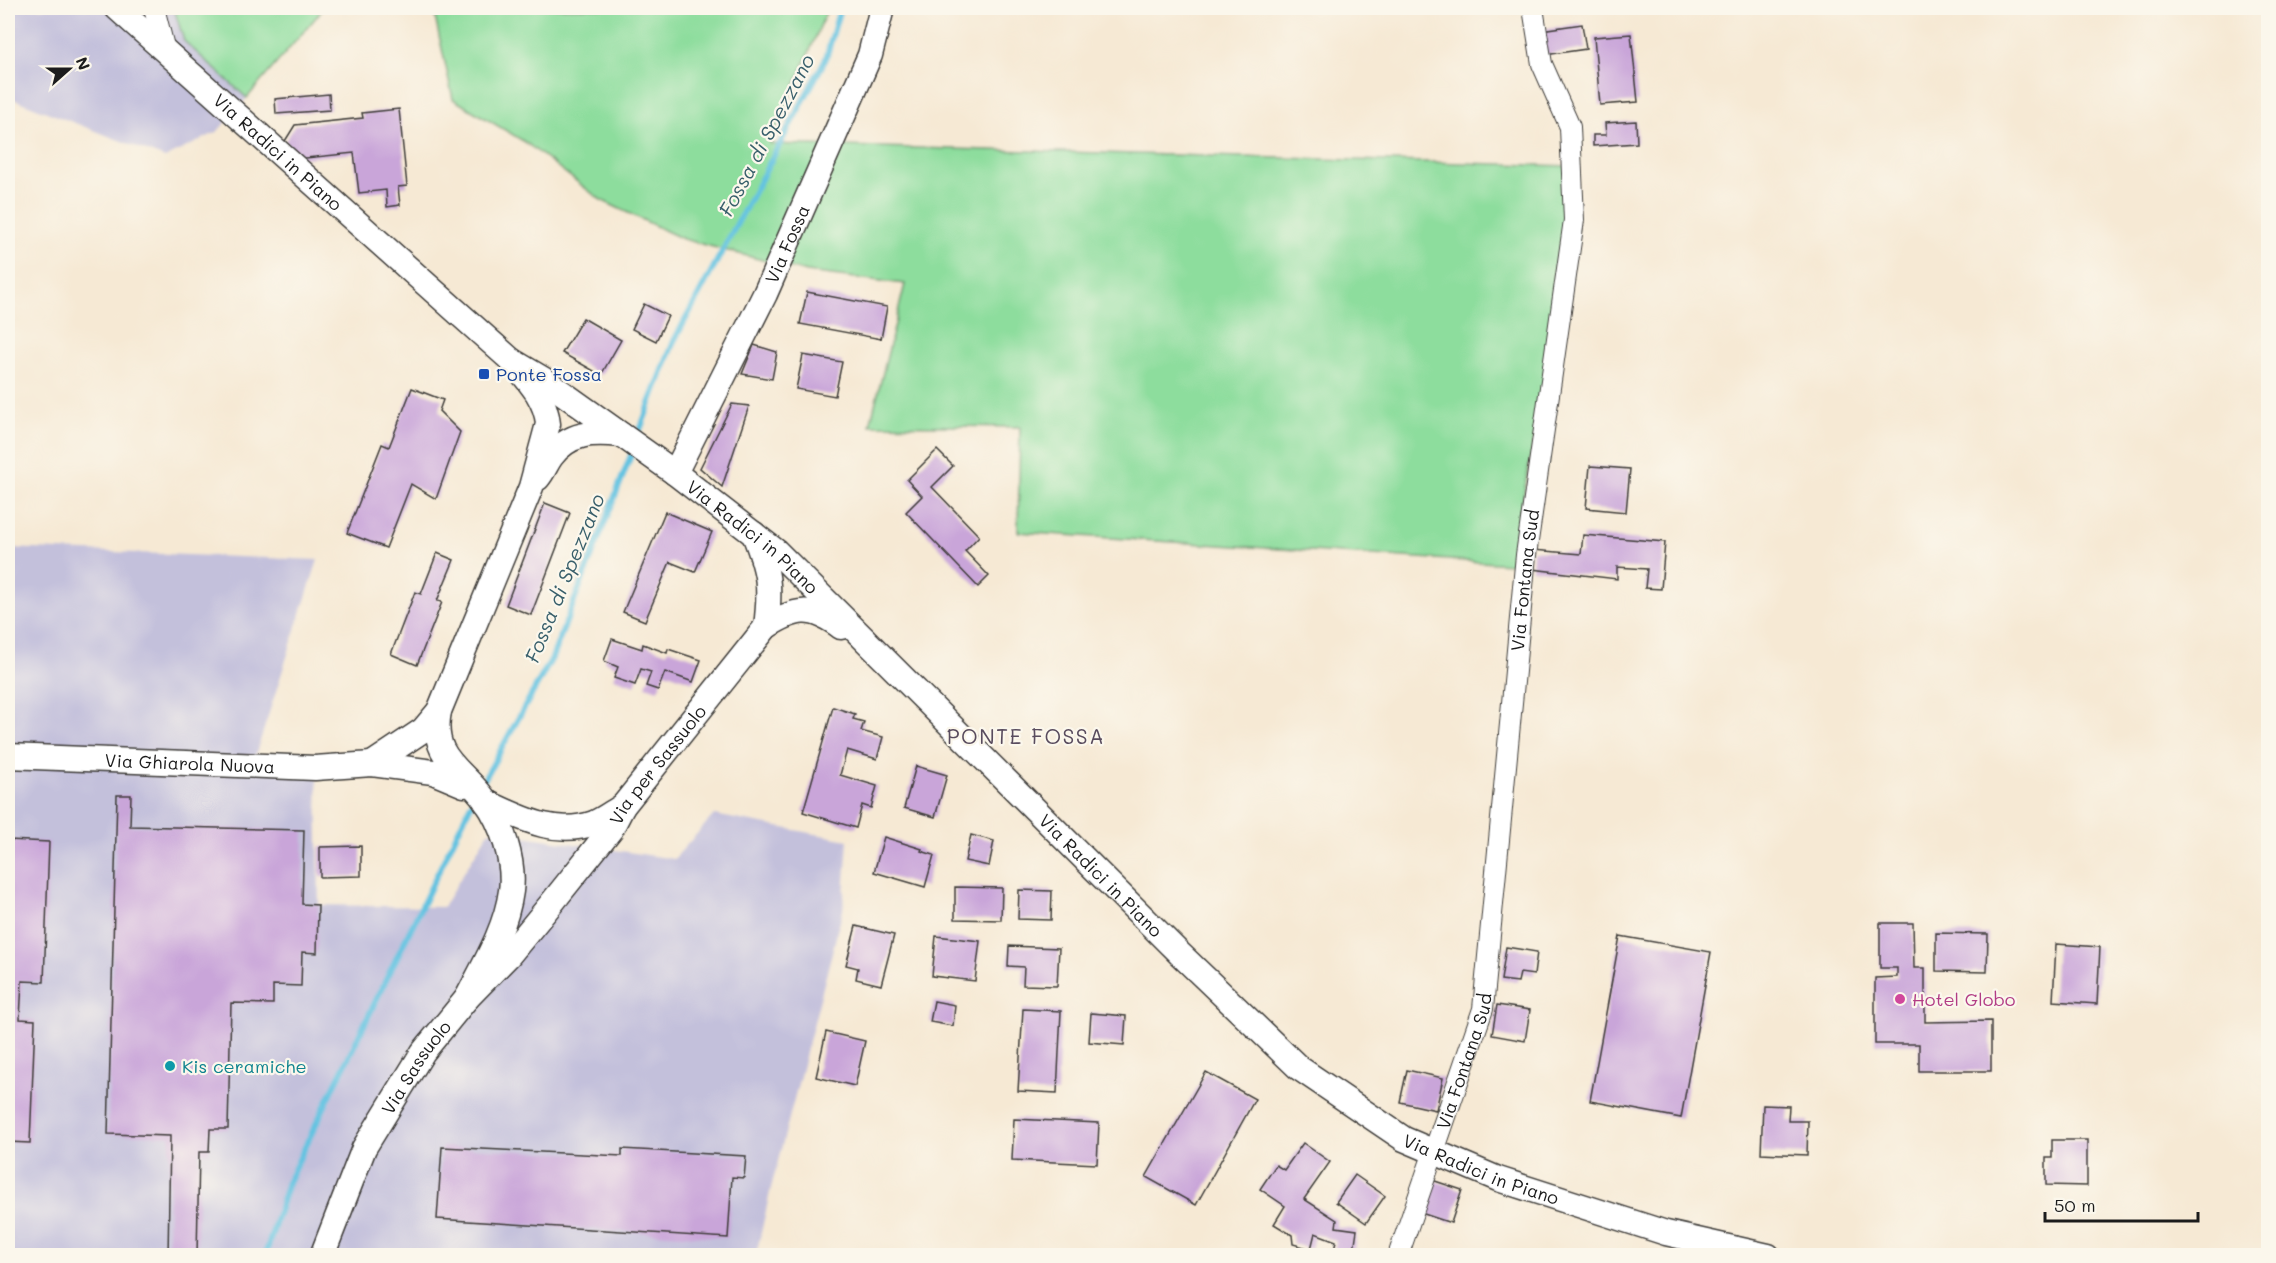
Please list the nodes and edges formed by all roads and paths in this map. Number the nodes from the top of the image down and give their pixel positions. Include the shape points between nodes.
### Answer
1 (117, 8) edge
2 (154, 8) edge
3 (882, 8) edge
4 (1533, 8) edge
5 (165, 51) junction
6 (511, 360) junction
7 (610, 431) junction
8 (675, 473) junction
9 (531, 487) junction
10 (754, 534) junction
11 (766, 627) junction
12 (870, 647) junction
13 (439, 711) junction
14 (8, 756) edge
15 (372, 764) junction
16 (448, 771) junction
17 (491, 806) junction
18 (623, 806) junction
19 (551, 904) joint
20 (467, 998) junction
21 (1434, 1153) junction
22 (322, 1256) edge
23 (1398, 1256) edge
24 (1768, 1256) edge

1 - 5 street, Via Radici in Piano
2 - 5 street
3 - 8 street, Via Fossa via 870,55 784,250
4 - 21 street, Via Fontana Sud via 1542,64 1570,127 1574,220 1526,555 1483,1009
5 - 6 street, Via Radici in Piano
6 - 7 street, Via Radici in Piano via 543,379
6 - 9 street via 534,388 547,415
7 - 8 street, Via Radici in Piano
7 - 9 street via 582,434 569,440 551,457
8 - 10 street, Via Radici in Piano
9 - 13 street
10 - 11 street via 767,569
10 - 12 street, Via Radici in Piano via 777,552
11 - 12 street via 786,614 806,610 825,616
11 - 18 street, Via per Sassuolo
12 - 21 street, Via Radici in Piano via 1299,1068 1404,1139
13 - 15 street via 423,730
13 - 16 street via 438,744
14 - 15 street, Via Ghiarola Nuova via 315,768
15 - 16 street, Via Ghiarola Nuova
16 - 17 street, Via Ghiarola Nuova
17 - 18 street, Via Ghiarola Nuova via 545,827 561,828 594,823
17 - 20 street via 509,856 511,893 495,944
18 - 19 street, Via per Sassuolo via 611,829
19 - 20 street, Via Sassuolo
20 - 22 street, Via Sassuolo via 423,1052 369,1140
21 - 23 street, Via Fontana Sud
21 - 24 street, Via Radici in Piano via 1498,1179 1666,1233

